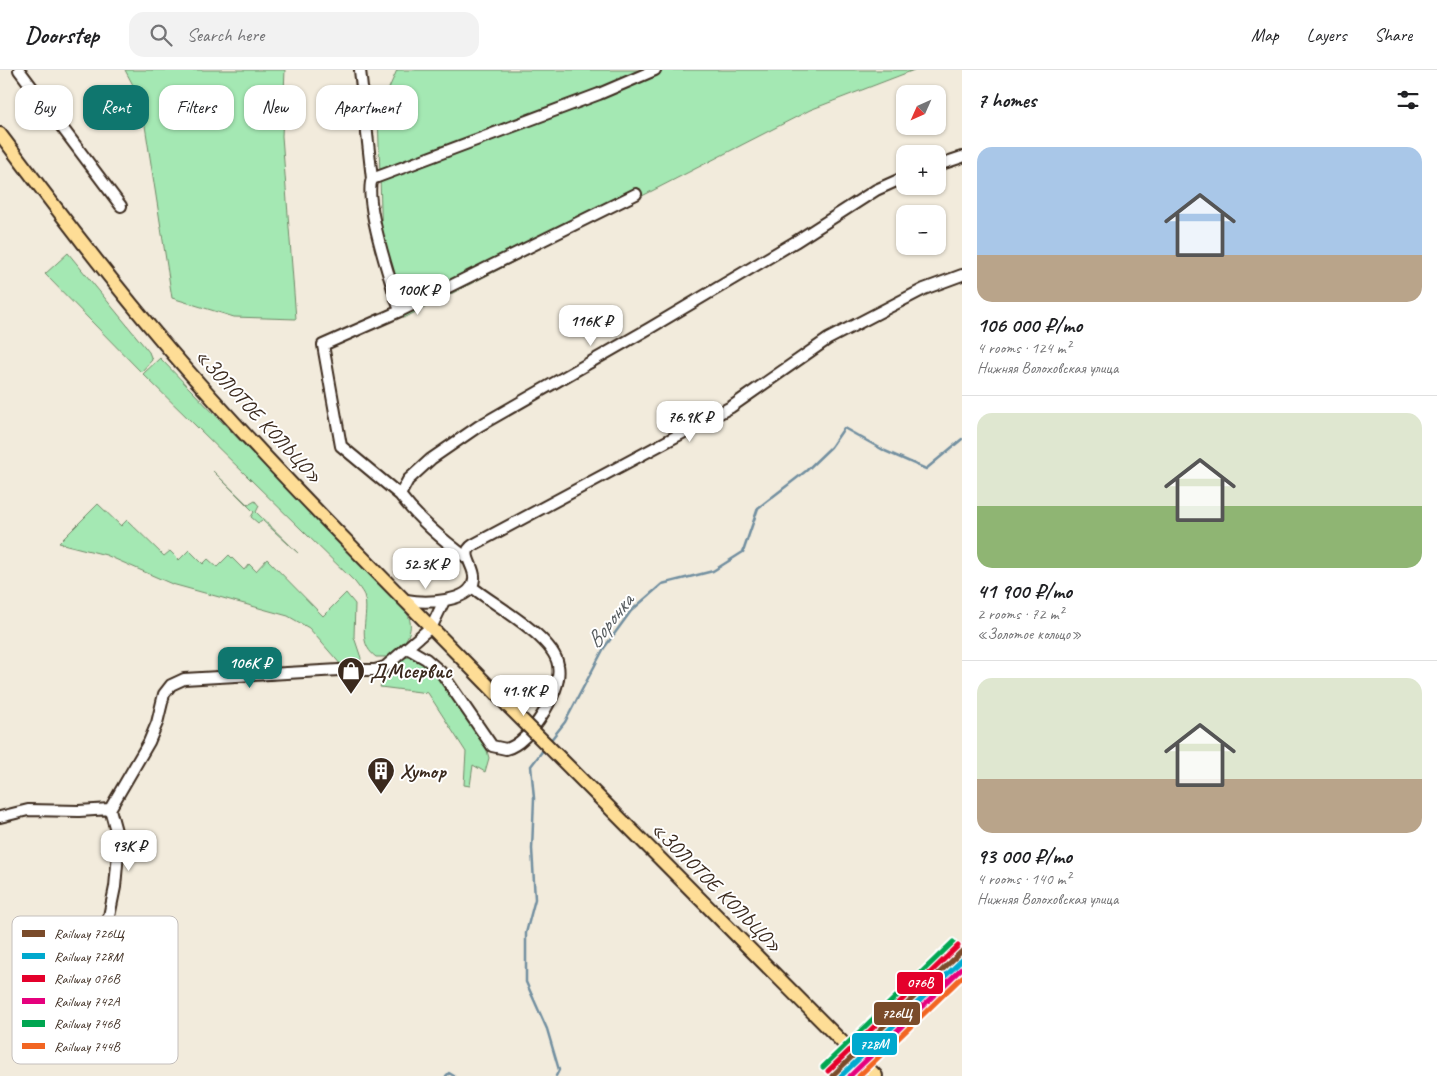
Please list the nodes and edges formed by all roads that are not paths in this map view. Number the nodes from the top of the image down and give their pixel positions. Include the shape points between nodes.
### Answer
1 (19, 70) edge
2 (360, 70) edge
3 (655, 70) edge
4 (0, 134) edge
5 (962, 157) edge
6 (946, 162) edge
7 (372, 179) junction
8 (896, 181) edge
9 (636, 194) dead end
10 (121, 206) dead end
11 (962, 275) edge
12 (400, 311) junction
13 (400, 495) junction
14 (467, 558) junction
15 (472, 587) junction
16 (406, 600) junction
17 (444, 601) junction
18 (432, 626) junction
19 (407, 648) junction
20 (110, 809) junction
21 (0, 816) edge
22 (109, 916) edge
23 (876, 1076) edge

1 - 10 street
2 - 7 street
3 - 7 street
4 - 16 main road, «ЗОЛОТОЕ КОЛЬЦО» via 90,253 170,349 240,429
5 - 6 street
7 - 12 street via 370,192 381,253
8 - 13 street via 479,426 431,459 408,480
9 - 12 street
11 - 14 street via 924,289 828,339 731,407 473,544 468,549
12 - 13 street via 323,345 341,446
13 - 14 street via 437,535
14 - 15 street via 474,575
15 - 17 street
15 - 19 street via 537,635 557,659 558,679 552,696 541,717 522,740 506,749 492,746 441,672
16 - 17 street
16 - 18 main road, «ЗОЛОТОЕ КОЛЬЦО»
17 - 18 street
18 - 19 street
18 - 23 main road, «ЗОЛОТОЕ КОЛЬЦО», bridge
19 - 20 street via 385,667 375,670 184,679 177,682 164,694 149,742
20 - 21 street via 28,810
20 - 22 street via 119,842

